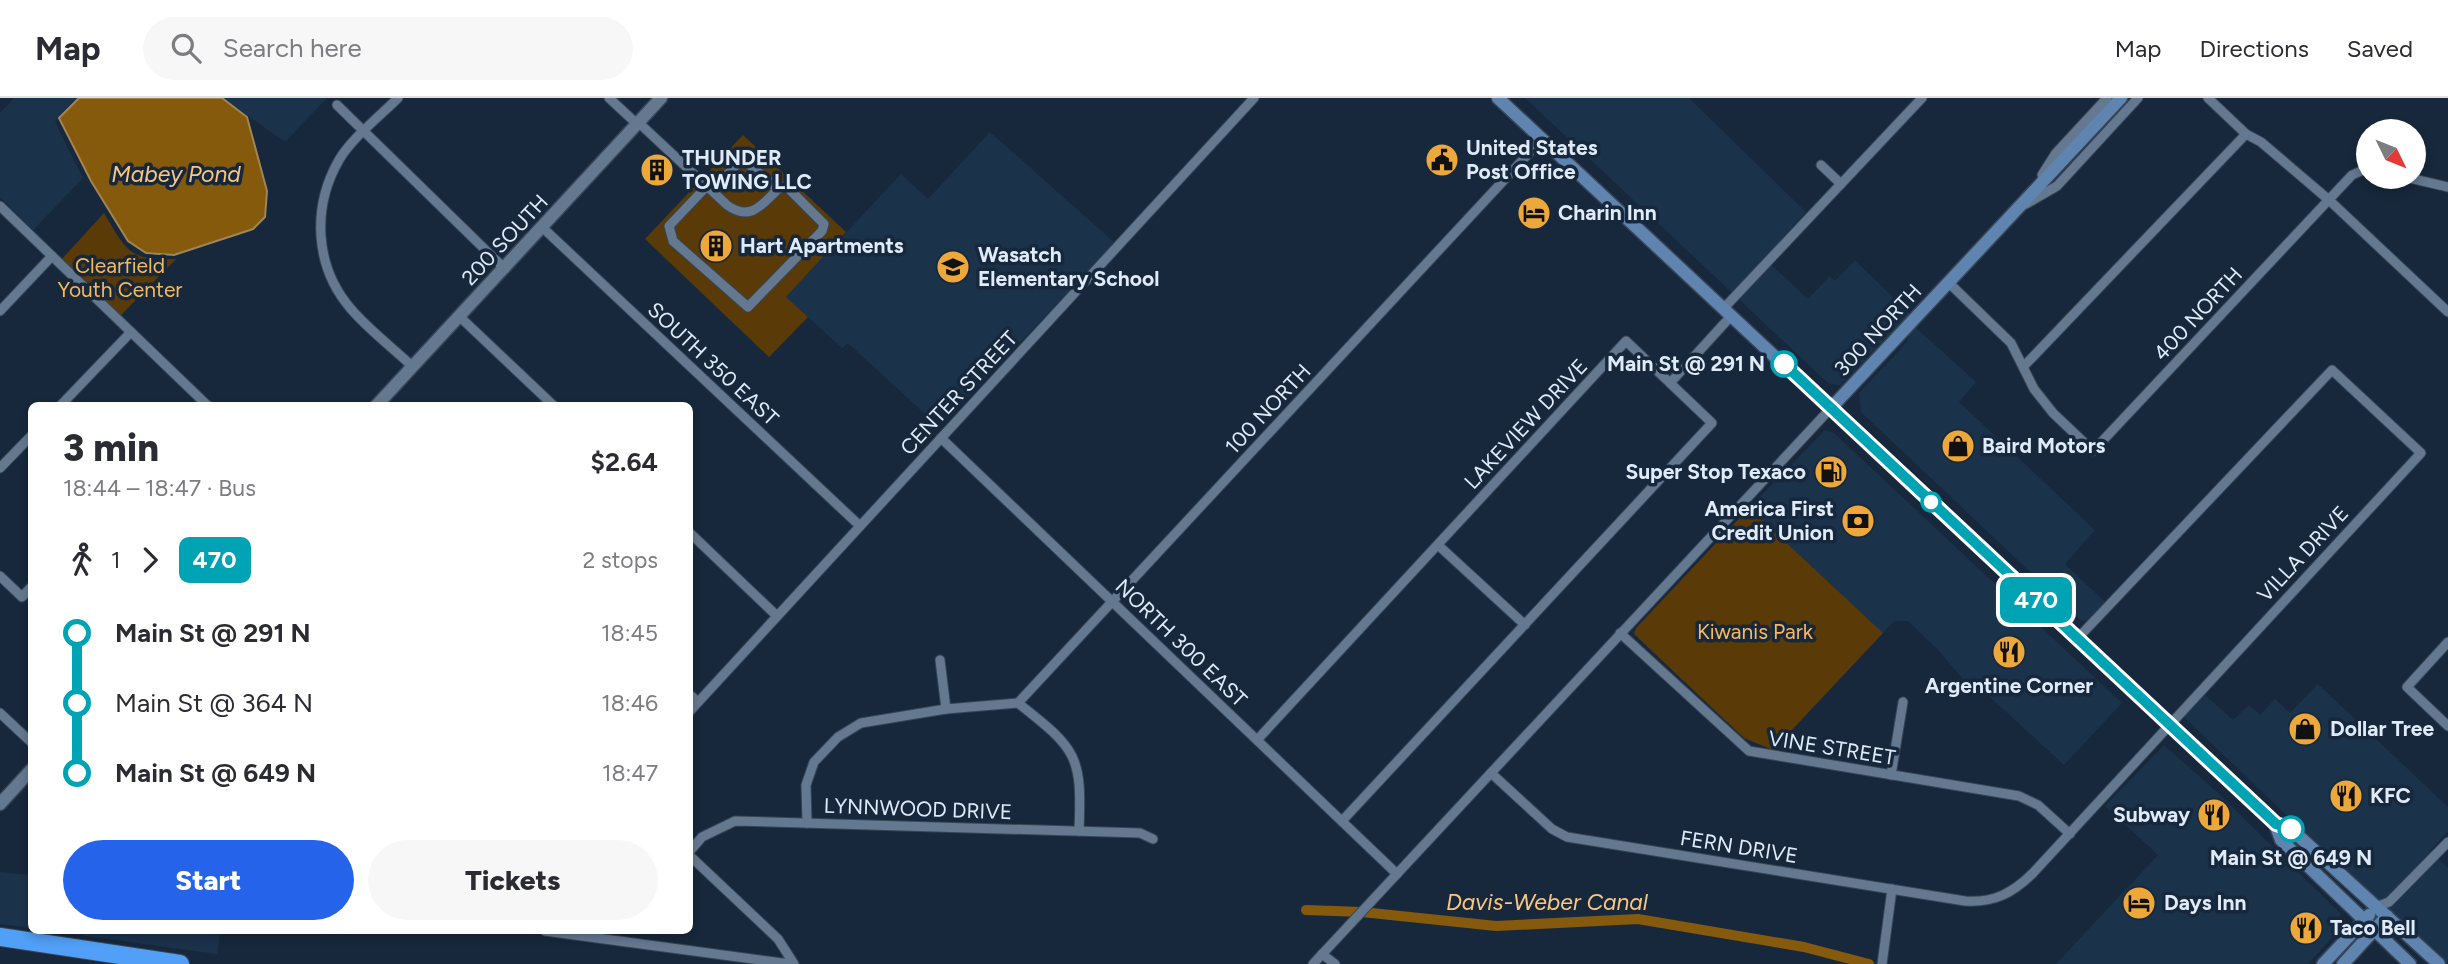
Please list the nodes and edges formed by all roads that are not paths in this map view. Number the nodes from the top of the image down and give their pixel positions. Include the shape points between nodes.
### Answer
1 (398, 98) edge
2 (609, 98) edge
3 (661, 98) edge
4 (1254, 98) edge
5 (1498, 98) edge
6 (1922, 98) edge
7 (2121, 98) edge
8 (2138, 98) edge
9 (2208, 98) edge
10 (2109, 103) edge
11 (337, 104) dead end
12 (638, 123) junction
13 (365, 132) junction
14 (2246, 134) junction
15 (1543, 138) junction
16 (1821, 165) dead end
17 (2356, 173) edge
18 (2426, 182) edge
19 (1841, 184) junction
20 (2448, 187) edge
21 (709, 188) junction
22 (778, 189) junction
23 (2329, 200) junction
24 (0, 206) edge
25 (2019, 208) junction
26 (543, 228) junction
27 (52, 256) junction
28 (505, 269) junction
29 (1949, 283) junction
30 (0, 311) edge
31 (1728, 311) junction
32 (2448, 312) edge
33 (460, 317) junction
34 (131, 332) junction
35 (2025, 366) junction
36 (413, 367) junction
37 (1670, 383) junction
38 (64, 402) edge
39 (200, 402) edge
40 (381, 402) edge
41 (550, 402) edge
42 (1831, 408) junction
43 (28, 439) edge
44 (941, 439) junction
45 (0, 468) edge
46 (860, 526) junction
47 (693, 536) edge
48 (1438, 545) junction
49 (0, 576) edge
50 (28, 590) edge
51 (1112, 602) junction
52 (777, 616) junction
53 (1525, 625) junction
54 (1620, 633) junction
55 (2077, 639) junction
56 (2448, 642) edge
57 (940, 660) dead end
58 (693, 698) edge
59 (698, 702) junction
60 (1903, 702) dead end
61 (1018, 704) junction
62 (693, 708) edge
63 (946, 709) junction
64 (0, 713) edge
65 (2169, 725) junction
66 (2448, 726) edge
67 (28, 739) edge
68 (1257, 740) junction
69 (28, 773) edge
70 (1491, 773) junction
71 (1891, 775) junction
72 (0, 804) edge
73 (1342, 821) junction
74 (807, 823) junction
75 (2276, 824) junction
76 (1079, 831) junction
77 (2070, 834) junction
78 (1153, 839) dead end
79 (2448, 842) edge
80 (693, 849) edge
81 (693, 856) edge
82 (1397, 874) junction
83 (1892, 889) junction
84 (2389, 902) junction
85 (2376, 907) junction
86 (2387, 916) junction
87 (2364, 920) junction
88 (2374, 930) junction
89 (567, 934) edge
90 (0, 937) edge
91 (1322, 954) junction
92 (1882, 960) edge
93 (180, 964) edge
94 (792, 964) edge
95 (1313, 964) edge
96 (1335, 964) edge
97 (2323, 964) edge
98 (2343, 964) edge
99 (2410, 964) edge
100 (2439, 964) edge

1 - 13 street
2 - 12 street
3 - 12 street, 200 SOUTH
4 - 44 street, CENTER STREET
5 - 15 main road
6 - 19 street
7 - 10 main road, 300 NORTH
8 - 25 street via 2057,186
9 - 14 street
10 - 25 main road, 300 NORTH
11 - 13 street
12 - 21 street
12 - 26 street, 200 SOUTH
13 - 28 street
13 - 36 street via 340,158 321,202 320,236 328,273 350,308
14 - 23 street via 2262,142
14 - 35 street
15 - 31 main road
15 - 51 street, 100 NORTH
16 - 19 street
17 - 23 street, 400 NORTH
18 - 20 street
19 - 31 street
21 - 22 street via 734,210 749,213
21 - 22 street via 745,161
21 - 22 street via 669,226 670,234 673,242 748,307 822,231 821,219 786,186
23 - 32 street
23 - 35 street, 400 NORTH via 2093,451 2053,414
24 - 27 street
25 - 29 main road, 300 NORTH
26 - 28 street, 200 SOUTH
26 - 46 street, SOUTH 350 EAST
27 - 30 street
27 - 34 street
28 - 33 street, 200 SOUTH
29 - 35 street via 1995,326
29 - 42 main road, 300 NORTH
31 - 37 street
31 - 42 main road
33 - 36 street, 200 SOUTH
33 - 41 street
34 - 38 street
34 - 39 street
36 - 40 street, 200 SOUTH
37 - 48 street, LAKEVIEW DRIVE via 1626,341
37 - 53 street, LAKEVIEW DRIVE via 1713,423
42 - 54 street, 300 NORTH
42 - 55 main road
43 - 45 street
44 - 46 street, CENTER STREET
44 - 51 street, NORTH 300 EAST
46 - 52 street, CENTER STREET
47 - 52 street
48 - 53 street
48 - 68 street, LAKEVIEW DRIVE
49 - 50 street via 22,597
51 - 61 street, 100 NORTH
51 - 68 street, NORTH 300 EAST
52 - 59 street, CENTER STREET
53 - 73 street, LAKEVIEW DRIVE
54 - 70 street, 300 NORTH
54 - 71 street, VINE STREET via 1749,751
55 - 65 main road
55 - 65 street, VILLA DRIVE via 2332,370 2421,453
56 - 66 street via 2407,687
57 - 63 street
58 - 59 street
59 - 62 street, CENTER STREET
60 - 71 street
61 - 63 street
61 - 76 street via 1050,728 1074,755 1081,782
63 - 74 street via 861,723 838,737 814,762 806,785
64 - 67 street
65 - 75 main road
65 - 77 street
68 - 73 street, NORTH 300 EAST
69 - 72 street
70 - 82 street, 300 NORTH
70 - 83 street, FERN DRIVE via 1567,838
71 - 77 street, VINE STREET via 2024,798
73 - 82 street, NORTH 300 EAST
74 - 76 street, LYNNWOOD DRIVE
74 - 80 street, LYNNWOOD DRIVE via 734,821 702,837
75 - 85 main road via 2291,829
75 - 87 main road via 2281,840
76 - 78 street, LYNNWOOD DRIVE via 1140,833
77 - 83 street, FERN DRIVE via 2005,895 1971,901
79 - 84 street
81 - 94 street via 778,939
82 - 91 street, 300 NORTH
83 - 92 street
84 - 85 street
84 - 86 street
85 - 86 main road
85 - 87 main road
86 - 88 main road
86 - 100 main road
87 - 88 main road
87 - 97 main road
88 - 98 main road
88 - 99 main road
89 - 94 street
90 - 93 highway
91 - 95 street, 300 NORTH
91 - 96 street

